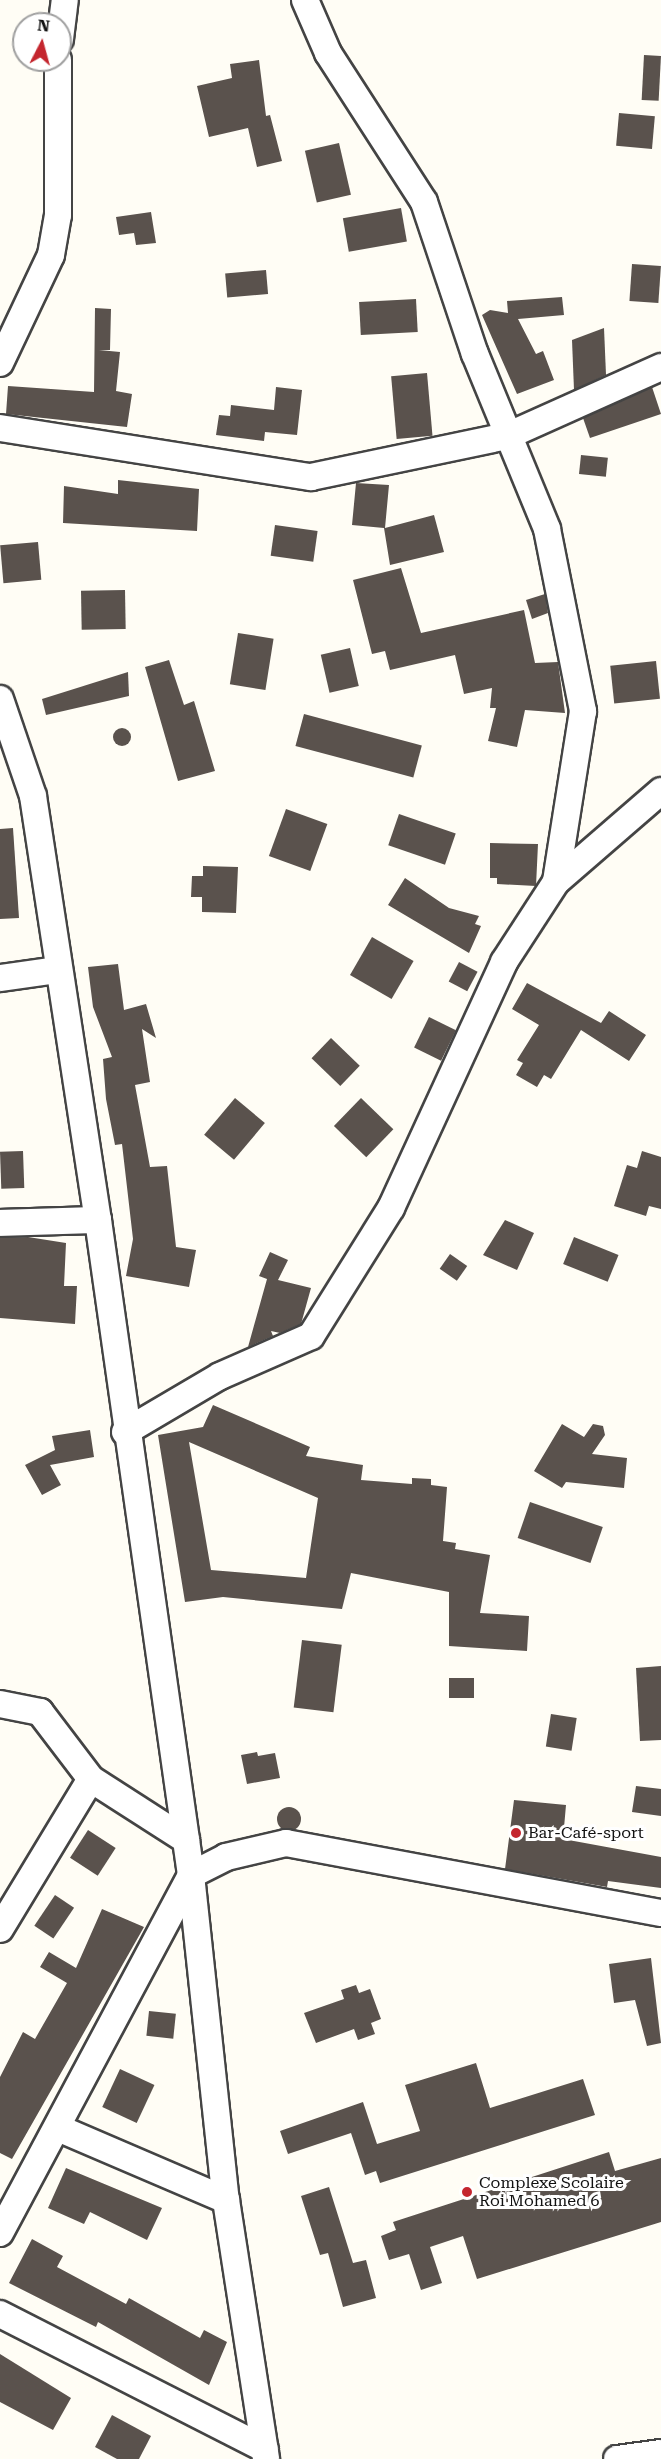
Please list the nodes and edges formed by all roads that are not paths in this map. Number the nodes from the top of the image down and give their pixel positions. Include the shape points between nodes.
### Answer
1 (305, 0) edge
2 (57, 72) edge
3 (0, 363) edge
4 (661, 366) edge
5 (0, 429) edge
6 (507, 436) junction
7 (0, 699) edge
8 (661, 791) edge
9 (556, 882) junction
10 (57, 970) junction
11 (0, 978) edge
12 (98, 1220) junction
13 (0, 1223) edge
14 (125, 1431) junction
15 (0, 1704) edge
16 (91, 1779) junction
17 (186, 1840) junction
18 (191, 1875) junction
19 (661, 1913) edge
20 (0, 1929) edge
21 (58, 2128) junction
22 (226, 2200) junction
23 (0, 2233) edge
24 (0, 2314) edge
25 (661, 2453) edge
26 (266, 2454) edge
27 (617, 2459) edge

1 - 6 street via 328,52 424,202
2 - 3 street via 58,215 51,255
4 - 6 street
5 - 6 street via 311,477
6 - 9 street via 547,529 583,711
7 - 10 street via 33,796
8 - 9 street
9 - 14 street via 504,962 391,1208 310,1336 220,1376
10 - 11 street
10 - 12 street
12 - 13 street
12 - 14 street
14 - 17 street
15 - 16 street via 40,1712
16 - 17 street
16 - 20 street
17 - 18 street
18 - 19 street via 249,1848 286,1844
18 - 21 street
18 - 22 street
21 - 22 street
21 - 23 street
22 - 26 street
24 - 26 street
25 - 27 street

